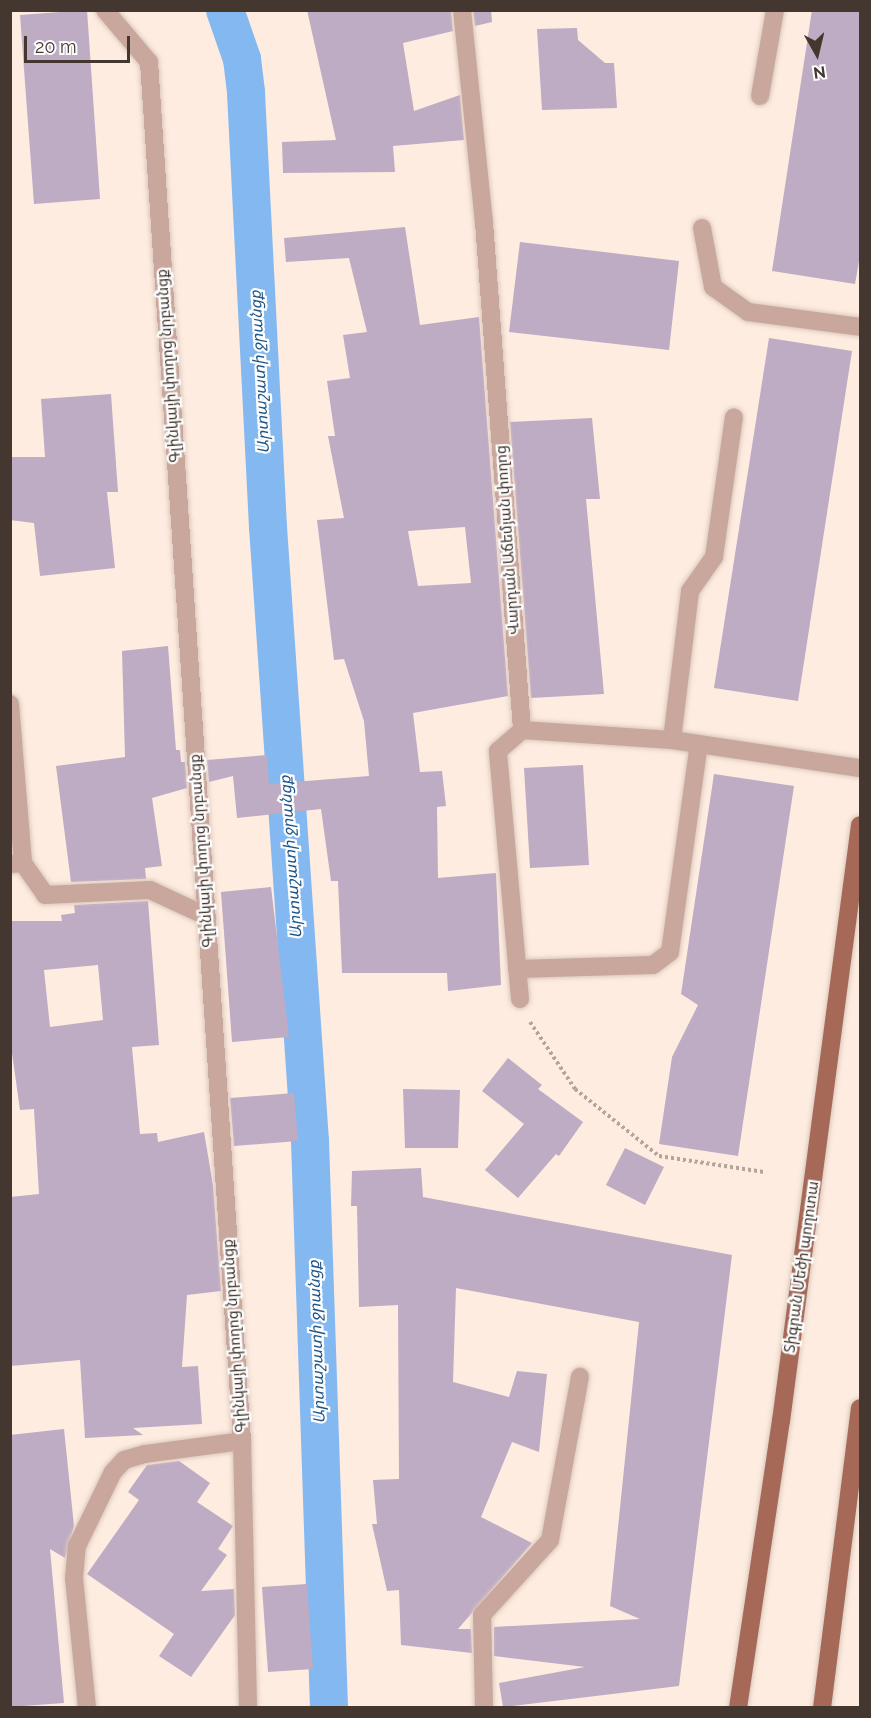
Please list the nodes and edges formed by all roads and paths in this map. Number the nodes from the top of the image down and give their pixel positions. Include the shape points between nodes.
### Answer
1 (105, 10) edge
2 (462, 10) edge
3 (775, 10) edge
4 (760, 96) dead end
5 (702, 228) dead end
6 (861, 327) edge
7 (734, 417) dead end
8 (10, 704) edge
9 (522, 730) junction
10 (672, 740) junction
11 (699, 744) junction
12 (861, 768) edge
13 (861, 825) edge
14 (17, 864) edge
15 (206, 916) junction
16 (517, 969) junction
17 (520, 999) joint
18 (764, 1172) dead end
19 (580, 1377) dead end
20 (861, 1408) edge
21 (242, 1441) junction
22 (87, 1707) edge
23 (248, 1707) edge
24 (484, 1707) edge
25 (738, 1707) edge
26 (822, 1707) edge

1 - 15 street, Գլինկայի փողոց նրբանցք via 149,62
2 - 9 street, Վարդան Աճեմյան փողոց via 484,222
3 - 4 street
5 - 6 street via 713,287 748,312
7 - 10 street via 714,557 690,591
8 - 14 street
9 - 10 street
9 - 16 street via 498,751
10 - 11 street
11 - 12 street
11 - 16 street via 670,952 653,965
13 - 25 main road, Տիգրան Մեծի պողոտա via 782,1421
14 - 15 street via 45,895 150,890
15 - 21 street, Գլինկայի փողոց նրբանցք
16 - 17 street
17 - 18 path via 537,1036 575,1089 658,1156
19 - 24 street via 550,1540 482,1615
20 - 26 main road
21 - 22 street via 145,1454 124,1460 113,1472 77,1546 74,1578
21 - 23 street, Գլինկայի փողոց նրբանցք

